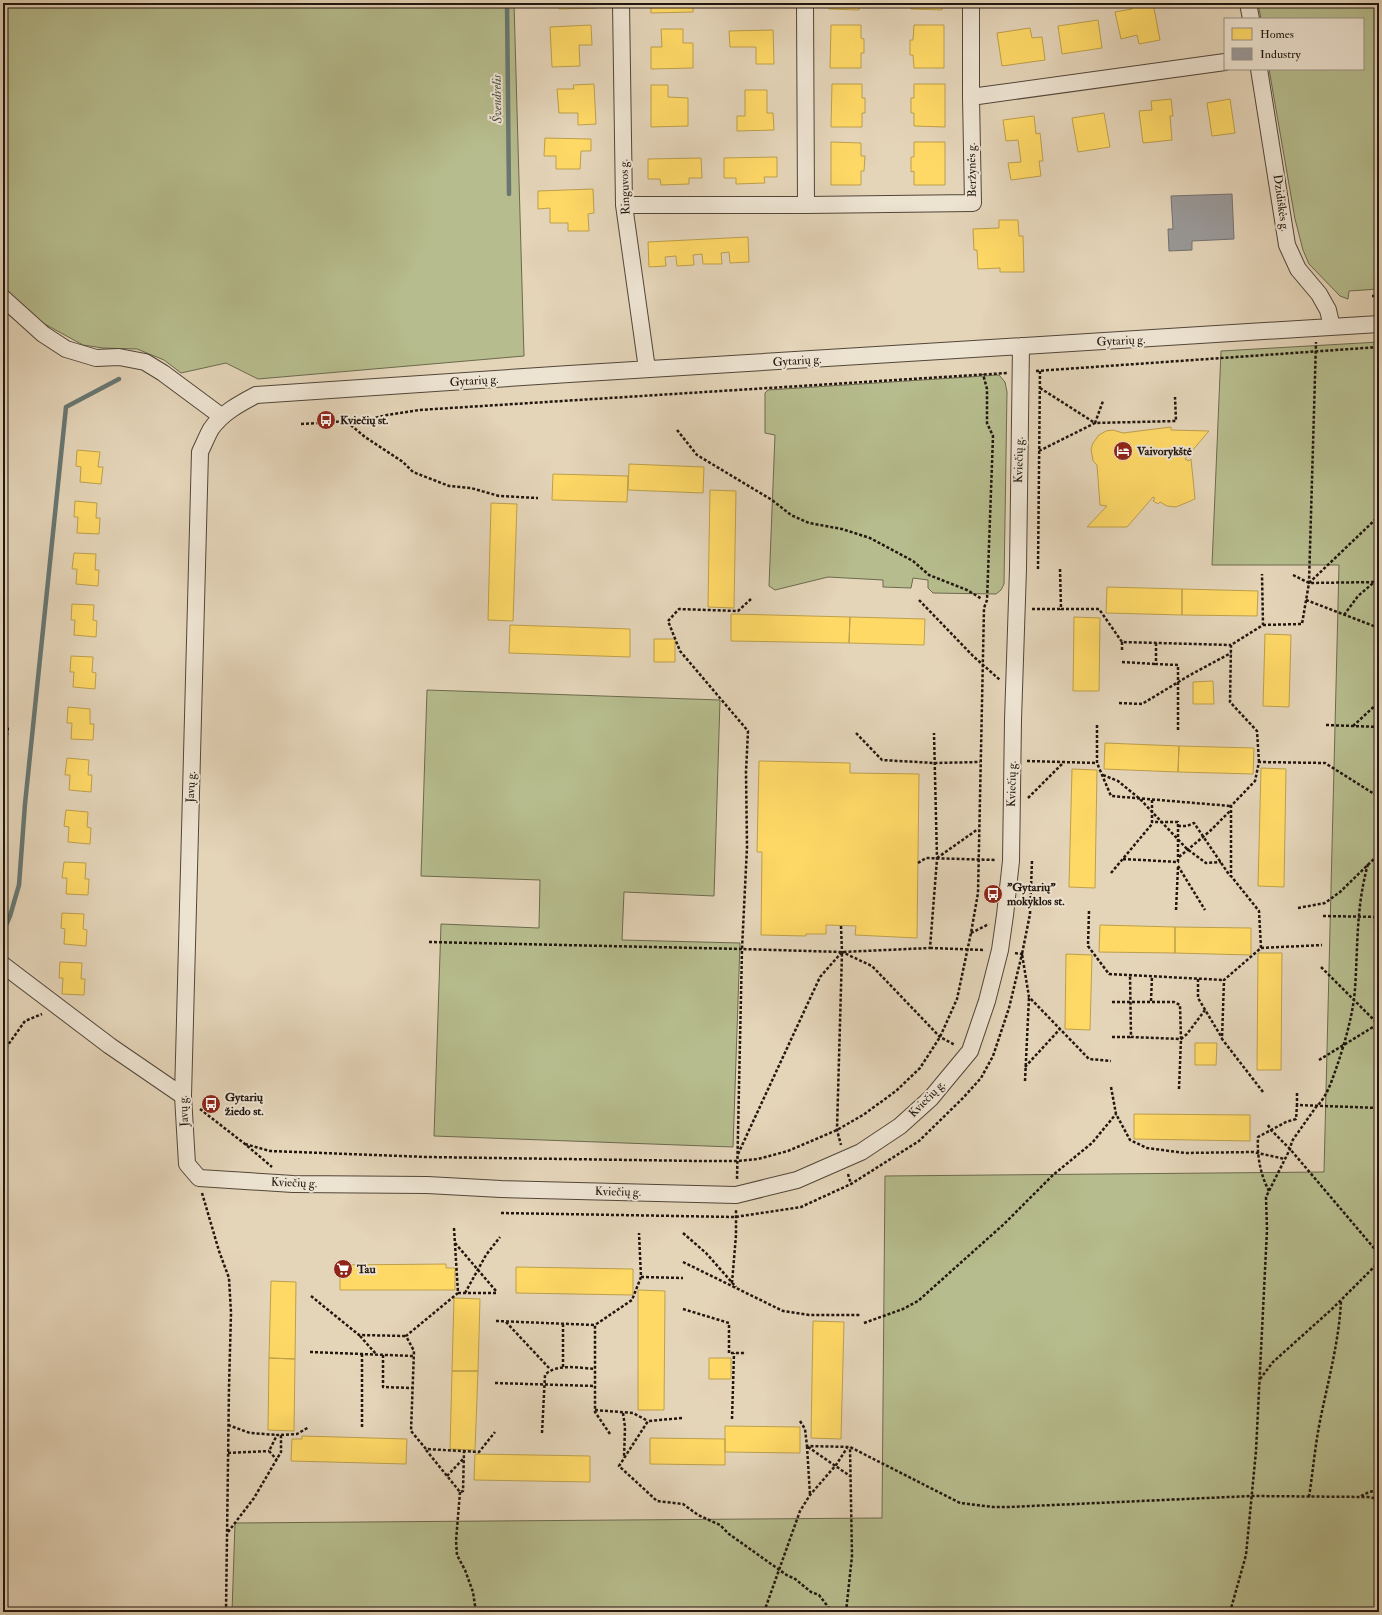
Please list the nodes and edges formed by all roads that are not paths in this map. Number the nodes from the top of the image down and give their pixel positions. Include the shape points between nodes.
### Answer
1 (621, 3) edge
2 (805, 3) edge
3 (971, 3) edge
4 (1248, 3) edge
5 (1251, 18) edge
6 (1224, 62) edge
7 (1259, 70) edge
8 (970, 97) junction
9 (624, 205) junction
10 (806, 205) junction
11 (3, 298) edge
12 (1379, 324) edge
13 (1332, 327) junction
14 (1021, 346) junction
15 (647, 369) junction
16 (222, 416) junction
17 (3, 965) edge
18 (183, 1096) junction
19 (199, 1178) joint

1 - 9 street, Ringuvos g.
2 - 10 street
3 - 8 street
4 - 5 street
6 - 8 street
7 - 13 street, Dzidiškės g. via 1287,245 1298,269 1319,294 1328,310
8 - 10 street, Beržynės g. via 973,204
9 - 10 street
9 - 15 street, Ringuvos g.
11 - 16 street via 43,334 66,349 96,358 120,357 145,362
12 - 13 street, Gytarių g.
13 - 14 street, Gytarių g.
14 - 15 street, Gytarių g.
14 - 19 street, Kviečių g. via 1011,861 1005,915 1000,950 987,1001 970,1051 931,1098 900,1126 861,1152 797,1180 736,1195 427,1185 293,1184
15 - 16 street, Gytarių g. via 256,395 237,404
16 - 18 street, Javų g. via 211,429 200,452
17 - 18 street via 110,1046
18 - 19 street, Javų g. via 187,1164

